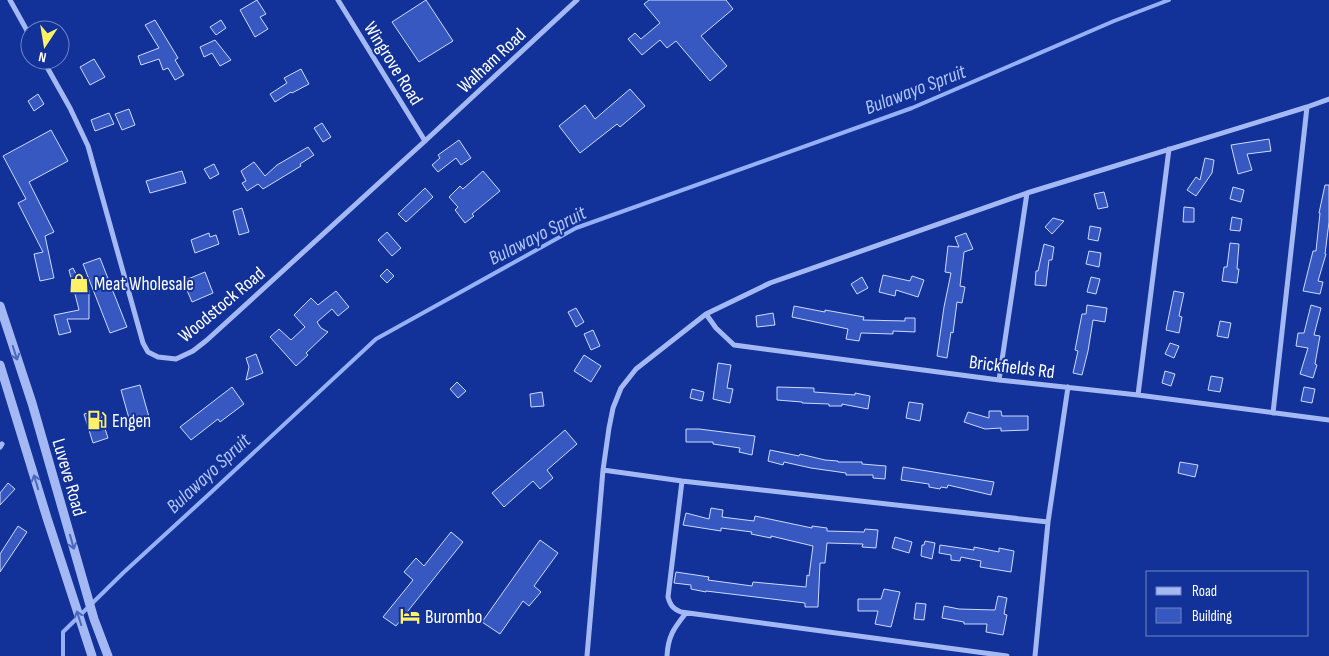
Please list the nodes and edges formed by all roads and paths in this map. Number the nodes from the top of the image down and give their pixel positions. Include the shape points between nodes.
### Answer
1 (10, 0) edge
2 (338, 0) edge
3 (577, 0) edge
4 (21, 20) edge
5 (49, 70) edge
6 (1329, 99) edge
7 (1307, 107) junction
8 (425, 141) junction
9 (1169, 149) junction
10 (1026, 193) junction
11 (0, 306) edge
12 (706, 314) junction
13 (0, 365) edge
14 (999, 380) junction
15 (1068, 387) junction
16 (1138, 395) junction
17 (1273, 413) junction
18 (1329, 420) edge
19 (603, 470) junction
20 (682, 481) junction
21 (1048, 522) junction
22 (686, 613) junction
23 (92, 656) edge
24 (108, 656) edge
25 (587, 656) edge
26 (667, 656) edge
27 (1008, 656) edge
28 (1035, 656) edge

1 - 4 street
2 - 8 street, Wingrove Road
3 - 8 street, Walham Road
5 - 8 street, Woodstock Road via 88,146 143,343 148,352 158,357 176,359 207,340
6 - 7 street
7 - 9 street
7 - 17 street
9 - 10 street
9 - 16 street
10 - 12 street via 770,283
10 - 14 street
11 -> 24 street, Luveve Road
12 - 14 street, Brickfields Rd via 734,345
12 - 19 street via 636,369 621,388 608,428
23 -> 13 street, Luveve Road
14 - 15 street, Brickfields Rd
15 - 16 street, Brickfields Rd
15 - 21 street
16 - 17 street, Brickfields Rd
17 - 18 street, Brickfields Rd
19 - 20 street
19 - 25 street
20 - 21 street
20 - 22 street via 668,597 675,610
21 - 28 street
22 - 26 street via 674,627
22 - 27 street

